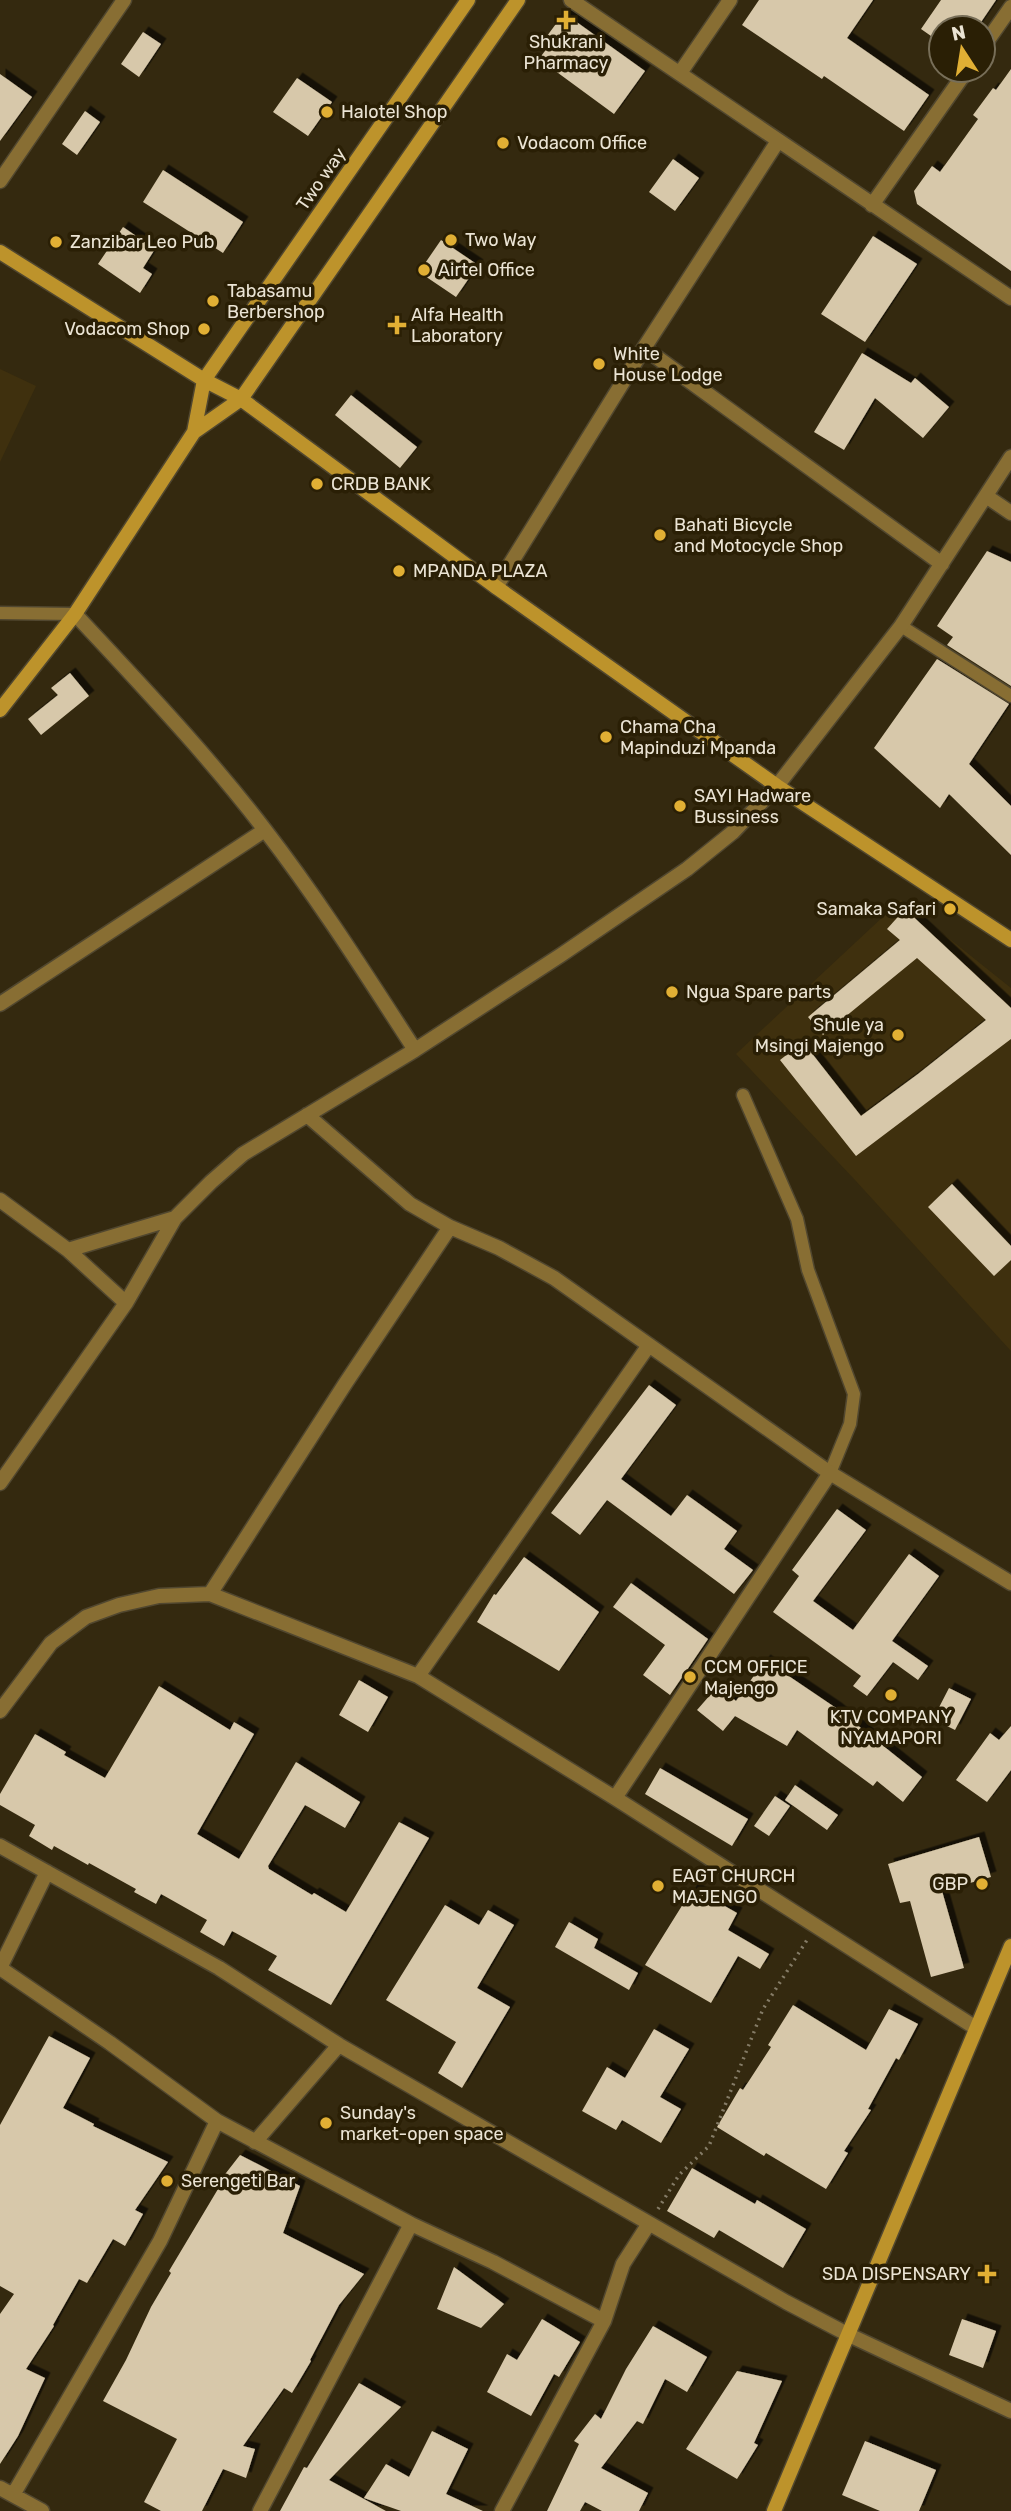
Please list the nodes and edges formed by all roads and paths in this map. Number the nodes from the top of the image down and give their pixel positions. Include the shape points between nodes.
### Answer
1 (468, 0) edge
2 (518, 0) edge
3 (571, 0) edge
4 (730, 0) edge
5 (120, 2) edge
6 (1011, 7) edge
7 (997, 27) edge
8 (680, 73) junction
9 (957, 84) edge
10 (778, 141) junction
11 (0, 181) edge
12 (872, 205) junction
13 (0, 252) edge
14 (1011, 298) edge
15 (644, 348) junction
16 (204, 380) junction
17 (241, 399) junction
18 (194, 432) junction
19 (1011, 457) edge
20 (986, 496) junction
21 (1011, 513) edge
22 (942, 564) junction
23 (496, 587) junction
24 (0, 613) edge
25 (75, 614) junction
26 (901, 626) junction
27 (1011, 696) edge
28 (0, 710) edge
29 (777, 786) junction
30 (265, 830) junction
31 (1011, 940) edge
32 (0, 1004) edge
33 (415, 1051) junction
34 (743, 1095) dead end
35 (307, 1115) junction
36 (0, 1200) edge
37 (175, 1218) junction
38 (450, 1227) junction
39 (68, 1250) junction
40 (126, 1303) junction
41 (649, 1345) junction
42 (830, 1473) junction
43 (0, 1483) edge
44 (1011, 1583) edge
45 (210, 1594) junction
46 (418, 1676) junction
47 (0, 1711) edge
48 (615, 1798) junction
49 (0, 1846) edge
50 (47, 1872) junction
51 (816, 1927) junction
52 (1011, 1946) edge
53 (976, 2028) junction
54 (339, 2045) junction
55 (217, 2121) junction
56 (255, 2142) junction
57 (411, 2224) junction
58 (648, 2225) junction
59 (604, 2321) junction
60 (849, 2335) junction
61 (1011, 2411) edge
62 (7, 2491) edge
63 (42, 2511) edge
64 (260, 2511) edge
65 (502, 2511) edge
66 (774, 2511) edge

1 - 16 street, Two way
2 - 17 street
3 - 8 street
4 - 8 street
5 - 11 street
6 - 7 street
8 - 10 street
9 - 12 street
10 - 12 street
10 - 15 street
12 - 14 street
13 - 16 street
15 - 22 street
15 - 23 street
16 - 17 street
16 - 18 street
17 - 18 street
17 - 23 street
18 - 25 street
19 - 20 street
20 - 21 street
20 - 22 street
22 - 26 street
23 - 29 street
24 - 25 lane
25 - 28 street
25 - 30 street
26 - 27 lane
26 - 29 street
29 - 31 street
29 - 33 street via 733,832 687,869
30 - 32 street
30 - 33 street
33 - 35 street
34 - 42 lane via 797,1219 808,1270 854,1394 850,1424
35 - 37 street via 243,1154
35 - 38 street via 410,1204
36 - 39 street
37 - 39 street
37 - 40 street
38 - 41 street via 554,1278
38 - 45 street
39 - 40 street
40 - 43 street
41 - 42 street
41 - 46 street
42 - 44 street
42 - 48 street
45 - 46 street
45 - 47 street via 159,1596 86,1617 51,1643
46 - 48 street
48 - 51 street
49 - 50 street
50 - 54 street via 219,1968
50 - 55 street via 0,1968
51 - 53 street
51 - 58 path via 763,2009 709,2146 680,2175
52 - 53 street
53 - 60 street
54 - 56 street
54 - 58 street
55 - 56 street
55 - 62 street via 160,2241
56 - 57 street
57 - 59 street
57 - 64 street
58 - 59 street via 623,2264
58 - 60 street
59 - 65 street
60 - 61 street
60 - 66 street
62 - 63 street

